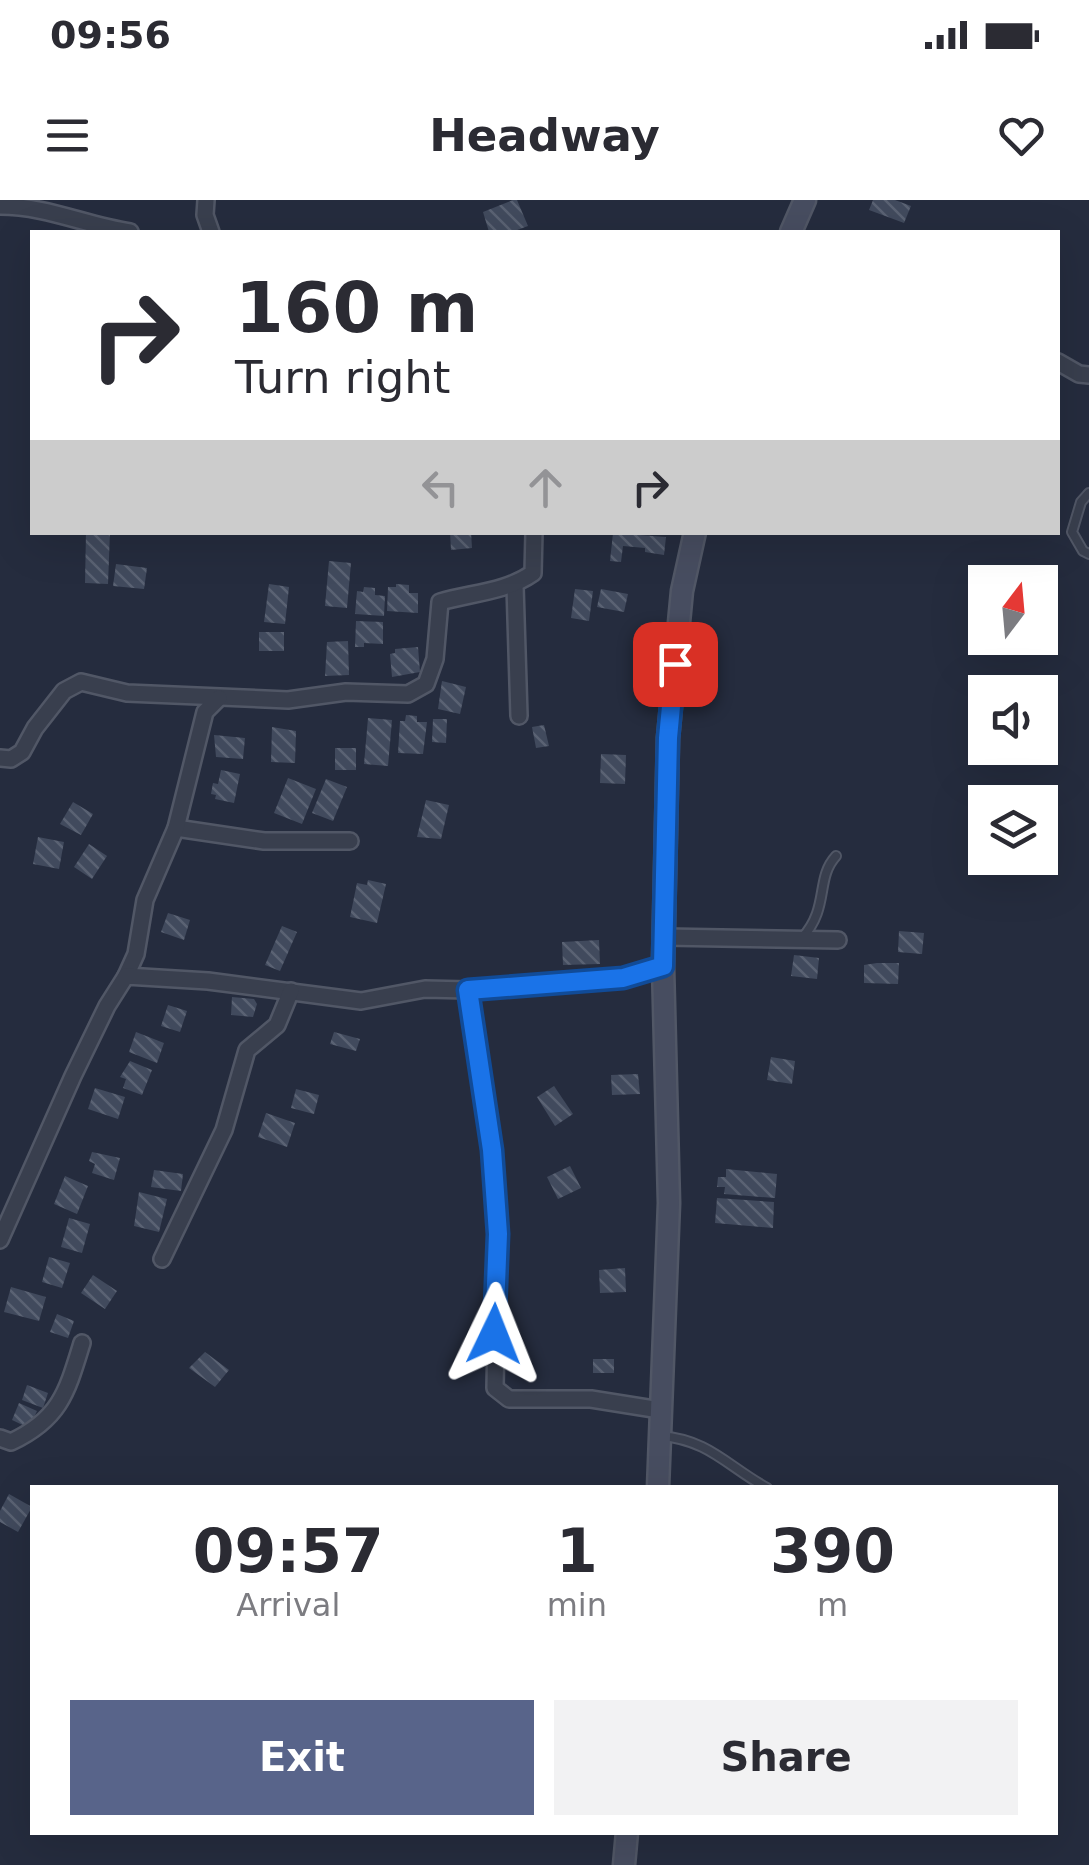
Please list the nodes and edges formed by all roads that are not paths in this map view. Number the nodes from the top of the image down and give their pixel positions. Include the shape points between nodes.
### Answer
1 (206, 200) edge
2 (805, 200) edge
3 (0, 206) edge
4 (116, 230) edge
5 (210, 230) edge
6 (791, 230) edge
7 (1060, 363) edge
8 (1089, 375) edge
9 (1089, 493) edge
10 (534, 535) edge
11 (694, 535) edge
12 (1089, 554) edge
13 (515, 586) junction
14 (218, 698) junction
15 (520, 716) dead end
16 (0, 758) edge
17 (176, 828) junction
18 (350, 841) dead end
19 (836, 856) dead end
20 (665, 937) junction
21 (802, 938) junction
22 (838, 940) dead end
23 (663, 966) junction
24 (126, 976) junction
25 (468, 990) junction
26 (292, 991) junction
27 (2, 1228) edge
28 (162, 1260) dead end
29 (82, 1344) dead end
30 (660, 1410) junction
31 (659, 1436) junction
32 (0, 1438) edge
33 (658, 1485) edge
34 (762, 1485) edge
35 (627, 1835) edge
36 (624, 1865) edge

1 - 5 street
2 - 6 street
3 - 4 street via 52,210
7 - 8 street
9 - 12 lane via 1072,532
10 - 13 street via 533,573
11 - 20 street via 682,591 668,738
13 - 14 street via 440,602 426,684 408,694
13 - 15 street
14 - 16 street via 126,693 81,682 64,691 22,752
14 - 17 street via 205,712
17 - 18 street via 264,842
17 - 24 street via 145,900
19 - 21 lane via 828,865 822,906
20 - 21 street
20 - 23 street
21 - 22 street
23 - 25 street via 623,978
23 - 30 street via 669,1203
24 - 26 street
24 - 27 street
25 - 26 street via 425,989 361,1001
25 - 30 street via 494,1166 496,1388 509,1400 591,1399
26 - 28 street via 277,1025 246,1050 224,1130
29 - 32 street via 65,1398 50,1417 11,1442
30 - 31 street
31 - 33 street
31 - 34 lane via 713,1450
35 - 36 street

